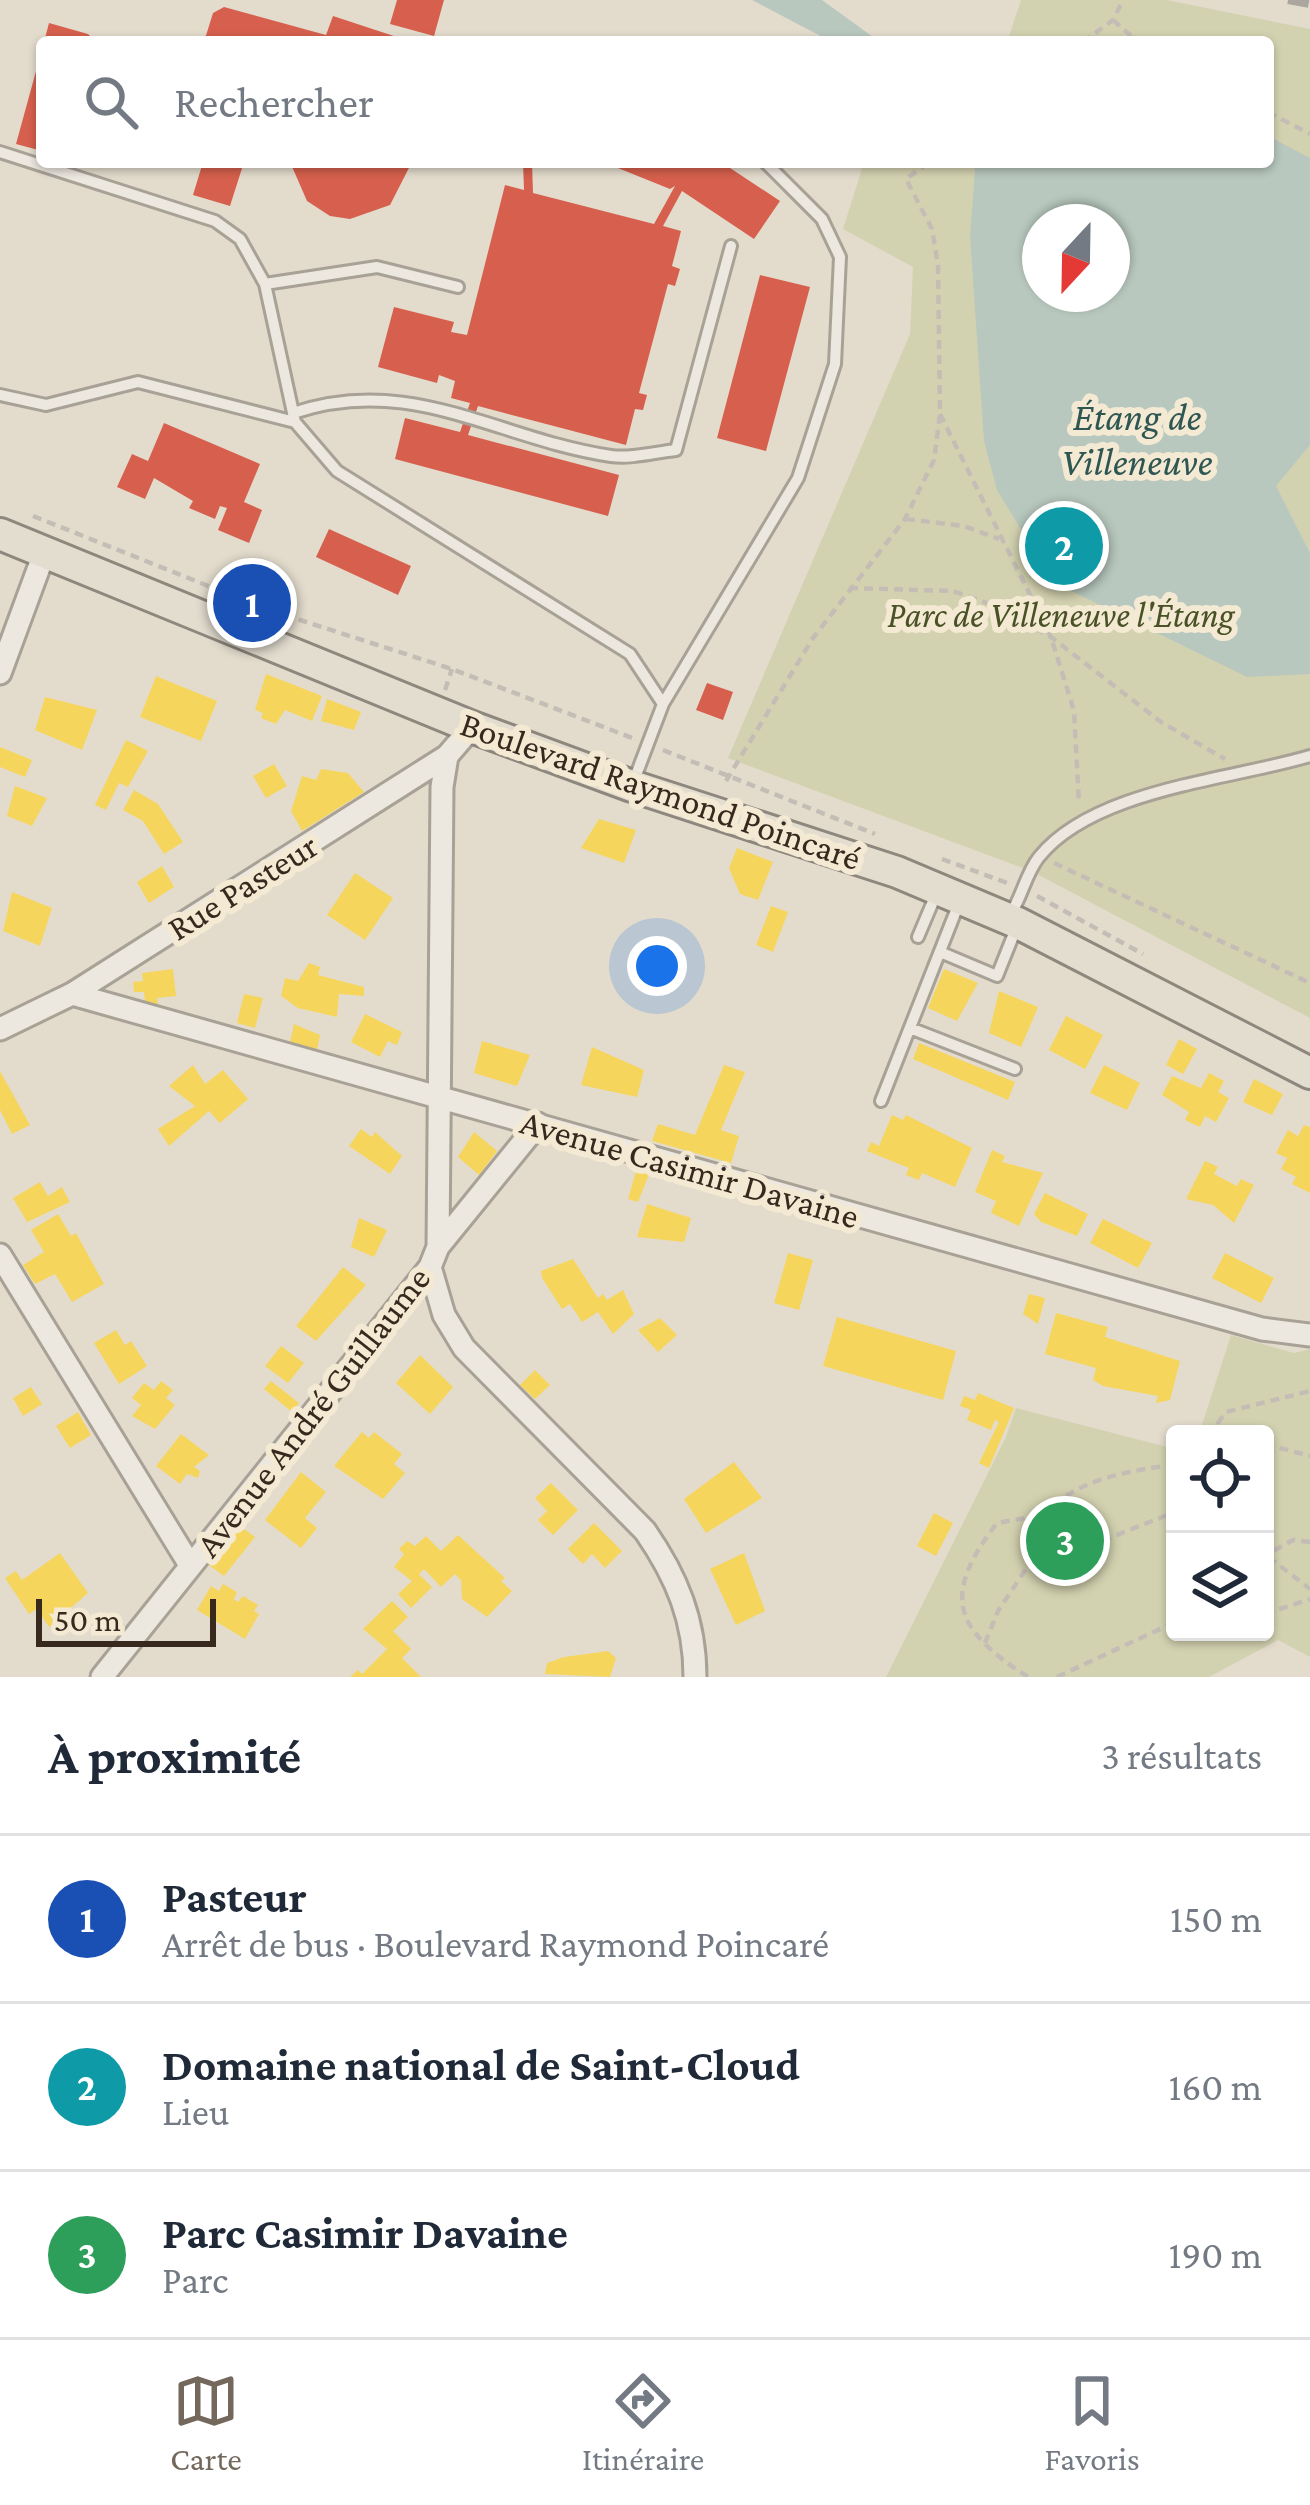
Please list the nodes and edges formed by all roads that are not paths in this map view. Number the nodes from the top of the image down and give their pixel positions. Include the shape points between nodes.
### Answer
1 (0, 152) edge
2 (36, 164) edge
3 (50, 168) edge
4 (770, 168) edge
5 (731, 246) dead end
6 (265, 284) junction
7 (458, 287) dead end
8 (0, 395) edge
9 (294, 417) junction
10 (0, 534) edge
11 (46, 551) junction
12 (0, 673) edge
13 (663, 704) junction
14 (472, 727) junction
15 (447, 756) junction
16 (1310, 756) edge
17 (632, 786) junction
18 (950, 894) junction
19 (1013, 921) junction
20 (918, 937) dead end
21 (940, 952) junction
22 (72, 994) junction
23 (910, 1028) junction
24 (0, 1029) edge
25 (1015, 1069) dead end
26 (1310, 1072) edge
27 (437, 1098) junction
28 (881, 1101) dead end
29 (538, 1124) junction
30 (0, 1256) edge
31 (434, 1257) junction
32 (1310, 1335) edge
33 (190, 1565) junction
34 (102, 1677) edge
35 (695, 1677) edge

1 - 2 lane
3 - 6 lane via 214,221 239,239
4 - 13 lane via 823,219 840,257 836,364 798,478
5 - 9 lane via 676,450 615,457 388,397 327,402
6 - 7 lane via 377,267
6 - 9 lane
8 - 9 lane via 46,405 137,382
9 - 13 lane via 338,470 630,653
10 - 11 main road, Boulevard Raymond Poincaré
11 - 12 street
11 - 14 main road, Boulevard Raymond Poincaré
13 - 17 lane
14 - 15 street, Rue Pasteur
14 - 17 main road, Boulevard Raymond Poincaré
15 - 22 street, Rue Pasteur
15 - 27 street, Avenue André Guillaume
16 - 19 lane via 1125,802 1078,825 1040,855
17 - 18 main road, Boulevard Raymond Poincaré
18 - 19 main road, Boulevard Raymond Poincaré
18 - 20 lane
18 - 21 lane
19 - 21 lane via 997,976
19 - 26 main road, Boulevard Raymond Poincaré
21 - 23 lane
22 - 24 street, Rue Pasteur
22 - 27 street, Avenue Casimir Davaine
23 - 25 lane
23 - 28 lane
27 - 29 street, Avenue Casimir Davaine
27 - 31 street, Avenue André Guillaume
29 - 31 street
29 - 32 street, Avenue Casimir Davaine via 1244,1324
30 - 33 street
31 - 33 street, Avenue André Guillaume
31 - 35 street via 444,1315 464,1348 662,1556 688,1609
33 - 34 street, Avenue André Guillaume

